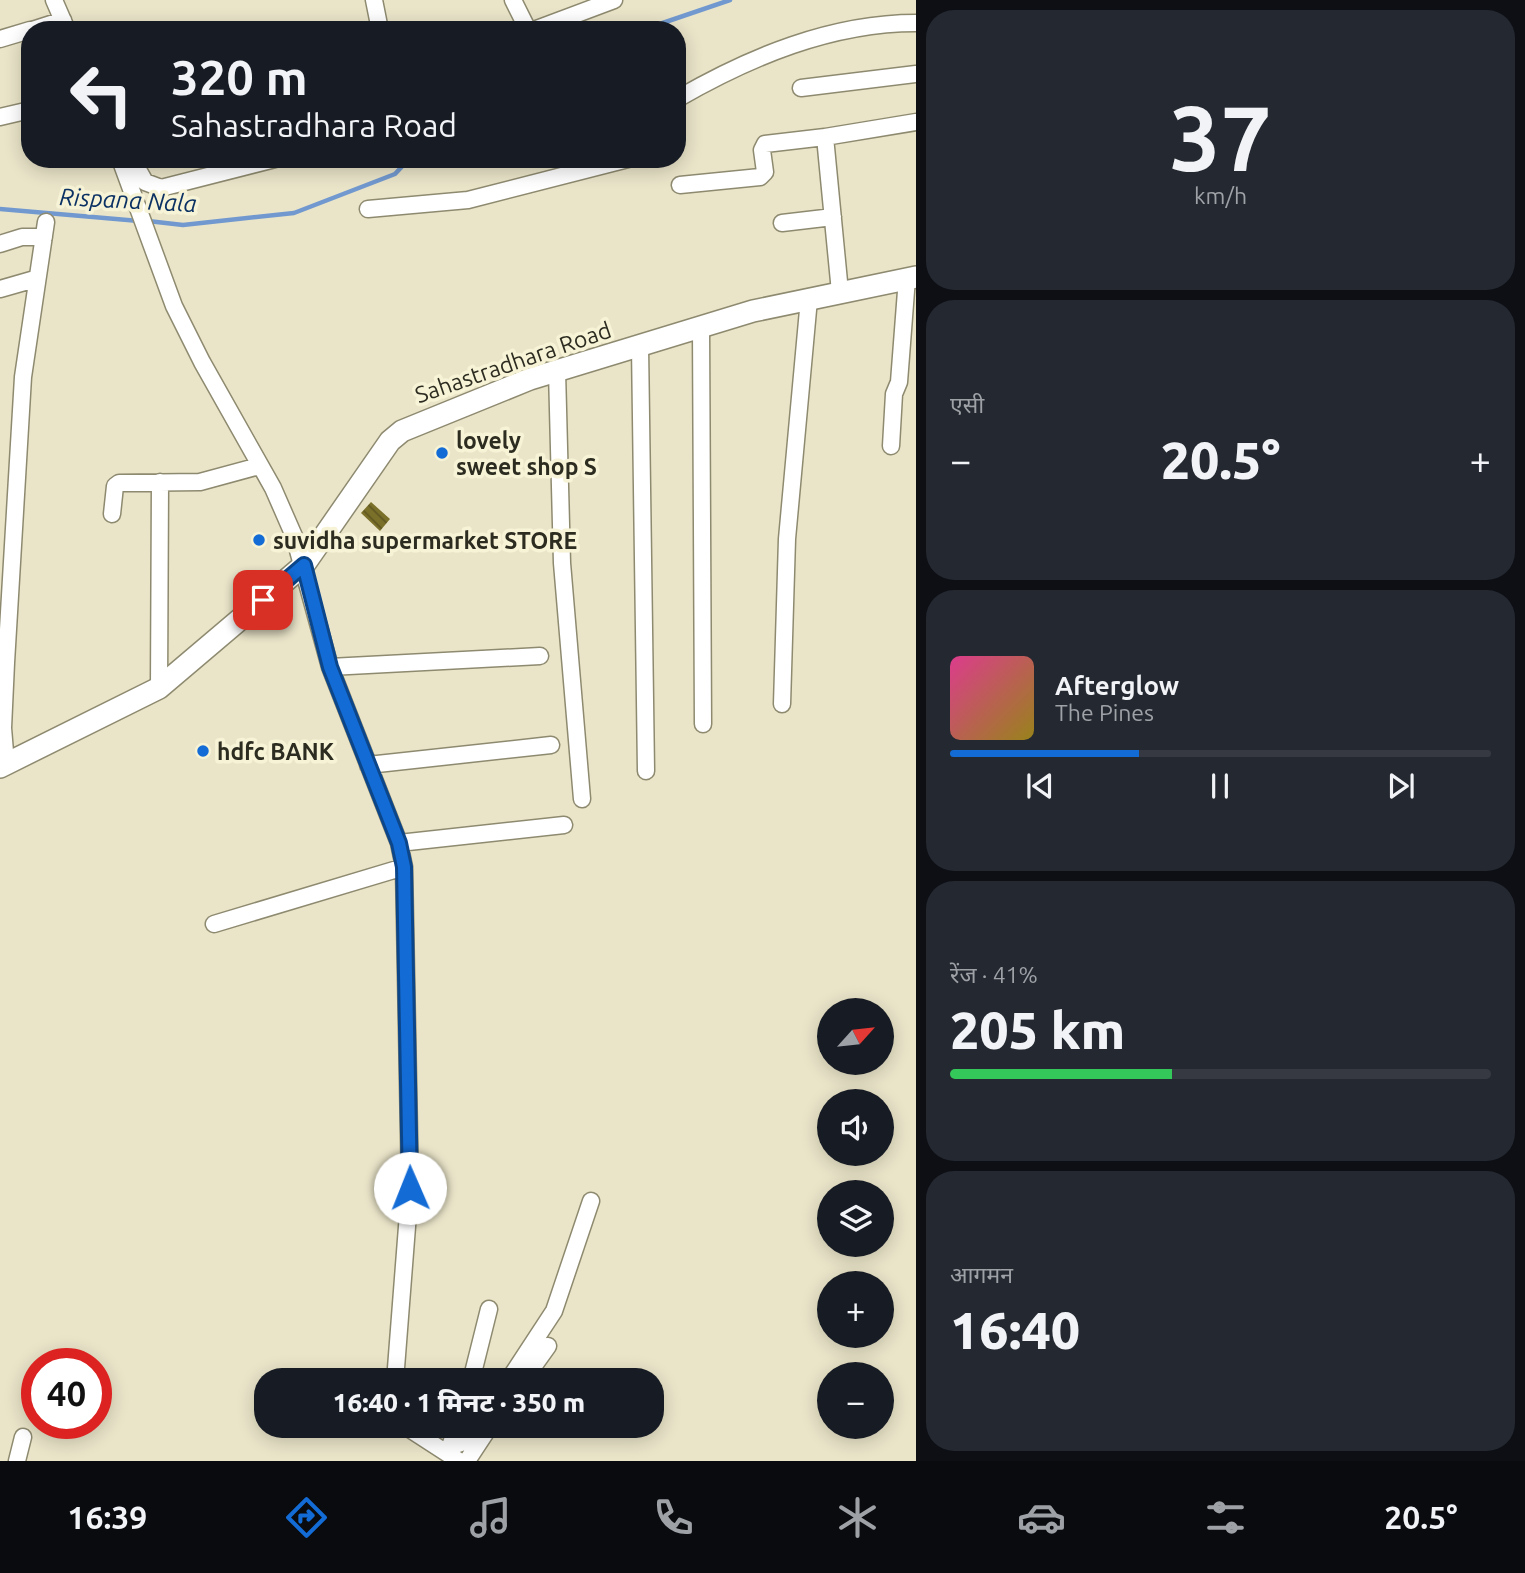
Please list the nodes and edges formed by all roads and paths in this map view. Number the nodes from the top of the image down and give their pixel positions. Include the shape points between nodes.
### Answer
1 (54, 0) edge
2 (374, 0) edge
3 (513, 0) edge
4 (614, 0) edge
5 (63, 21) edge
6 (378, 21) edge
7 (524, 21) edge
8 (558, 21) edge
9 (916, 23) edge
10 (21, 33) edge
11 (0, 39) edge
12 (916, 74) edge
13 (801, 88) dead end
14 (686, 94) edge
15 (21, 112) edge
16 (0, 117) edge
17 (916, 122) edge
18 (825, 137) junction
19 (124, 168) edge
20 (137, 168) edge
21 (240, 168) edge
22 (593, 168) edge
23 (680, 185) dead end
24 (368, 209) dead end
25 (833, 217) junction
26 (782, 223) dead end
27 (0, 244) edge
28 (912, 277) edge
29 (35, 279) junction
30 (0, 289) edge
31 (840, 292) junction
32 (809, 299) junction
33 (701, 327) junction
34 (640, 346) junction
35 (557, 371) junction
36 (891, 446) dead end
37 (259, 466) junction
38 (160, 482) junction
39 (112, 514) dead end
40 (304, 565) junction
41 (540, 656) dead end
42 (330, 667) junction
43 (159, 688) junction
44 (782, 704) dead end
45 (703, 724) dead end
46 (551, 745) dead end
47 (368, 765) junction
48 (3, 766) edge
49 (646, 771) dead end
50 (582, 799) dead end
51 (564, 825) dead end
52 (399, 843) junction
53 (404, 867) junction
54 (214, 924) dead end
55 (591, 1201) dead end
56 (489, 1310) dead end
57 (548, 1346) dead end
58 (396, 1368) edge
59 (474, 1368) edge
60 (517, 1368) edge
61 (532, 1368) edge
62 (425, 1438) edge
63 (456, 1438) edge
64 (466, 1438) edge
65 (476, 1438) edge
66 (22, 1439) edge
67 (455, 1456) edge
68 (17, 1461) edge

1 - 5 street
2 - 6 street
3 - 7 street
4 - 8 street
9 - 14 street via 856,28 797,43
10 - 11 street
12 - 13 street
15 - 16 street
17 - 18 street
18 - 23 street via 765,144 765,172 760,177
18 - 25 street
19 - 37 street via 174,306
20 - 21 street via 145,182 161,188
22 - 24 street via 468,200
25 - 26 street
25 - 31 street
27 - 29 street via 45,229
28 - 31 main road, Sahastradhara Road
28 - 36 street
29 - 30 street
29 - 48 street via 23,377
31 - 32 main road, Sahastradhara Road
32 - 33 main road, Sahastradhara Road
32 - 44 street via 787,539
33 - 34 main road, Sahastradhara Road
33 - 45 street
34 - 35 main road, Sahastradhara Road
34 - 49 street
35 - 40 main road, Sahastradhara Road via 402,431 390,441
35 - 50 street via 562,564
37 - 38 street via 200,482
37 - 40 street via 281,505
38 - 39 street via 116,484
38 - 43 street
40 - 42 street
40 - 43 main road, Sahastradhara Road
41 - 42 street
42 - 47 street
43 - 48 main road, Sahastradhara Road
46 - 47 street
47 - 52 street
51 - 52 street
52 - 53 street
53 - 54 street
53 - 58 street via 410,1188
55 - 60 street via 554,1311
56 - 59 street
57 - 61 street
62 - 67 street
63 - 67 street
64 - 67 street
65 - 67 street
66 - 68 street

